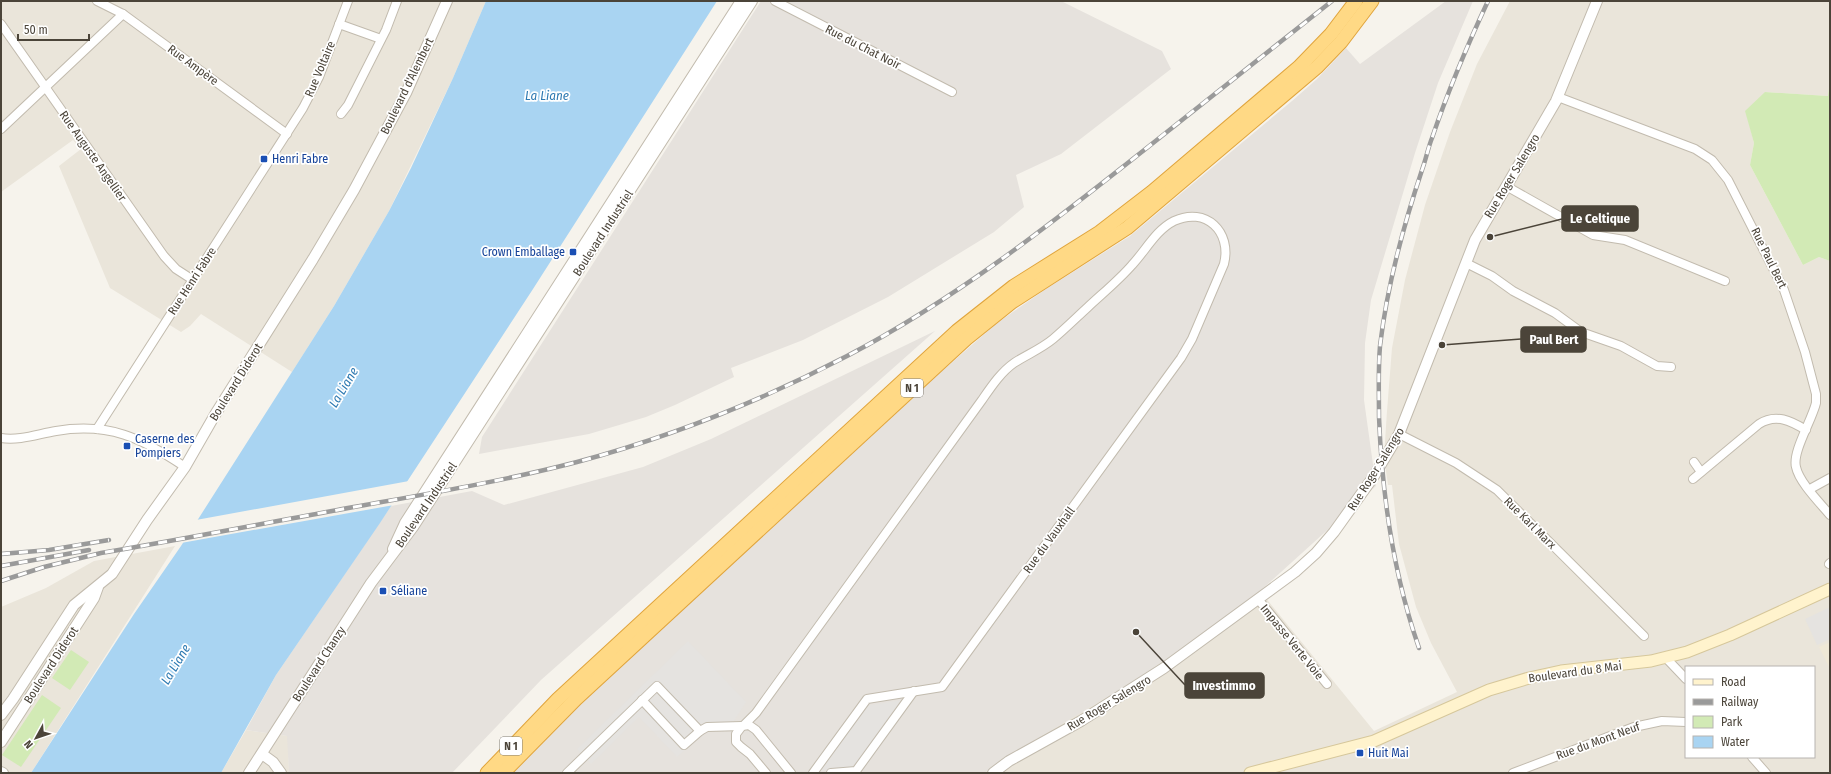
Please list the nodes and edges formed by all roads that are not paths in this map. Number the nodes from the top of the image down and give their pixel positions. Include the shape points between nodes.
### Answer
1 (97, 1) edge
2 (348, 1) edge
3 (397, 1) edge
4 (447, 1) edge
5 (741, 1) edge
6 (752, 1) edge
7 (775, 1) edge
8 (1356, 1) edge
9 (1372, 1) edge
10 (1598, 1) edge
11 (122, 14) junction
12 (1, 24) edge
13 (339, 24) junction
14 (381, 39) junction
15 (45, 87) junction
16 (952, 92) dead end
17 (1558, 97) junction
18 (341, 114) dead end
19 (1, 129) edge
20 (287, 134) junction
21 (365, 171) joint
22 (1506, 186) junction
23 (1466, 263) junction
24 (193, 280) junction
25 (1725, 281) dead end
26 (1671, 367) dead end
27 (97, 429) junction
28 (1806, 430) junction
29 (1399, 434) junction
30 (1, 438) edge
31 (1694, 462) dead end
32 (185, 467) junction
33 (1701, 472) junction
34 (1693, 478) dead end
35 (1830, 478) edge
36 (1810, 490) junction
37 (1830, 515) edge
38 (390, 556) junction
39 (98, 587) junction
40 (1830, 589) edge
41 (1258, 599) junction
42 (1644, 636) dead end
43 (1666, 658) junction
44 (1685, 678) edge
45 (1327, 684) dead end
46 (914, 691) junction
47 (642, 700) junction
48 (1, 715) edge
49 (1685, 722) edge
50 (743, 726) junction
51 (700, 731) junction
52 (1, 742) edge
53 (262, 754) junction
54 (1753, 758) edge
55 (249, 773) edge
56 (281, 773) edge
57 (487, 773) edge
58 (503, 773) edge
59 (567, 773) edge
60 (766, 773) edge
61 (791, 773) edge
62 (813, 773) edge
63 (831, 773) edge
64 (994, 773) edge
65 (1250, 773) edge
66 (1513, 773) edge
67 (1766, 773) edge

1 - 11 street, Rue Ampère
2 - 13 street, Rue Voltaire
3 - 14 street
4 - 21 street, Boulevard d'Alembert via 406,93
5 - 38 street, Boulevard Industriel via 405,523
6 - 38 street, Boulevard Industriel via 413,528
7 - 16 street, Rue du Chat Noir
8 - 57 highway, N 1 via 1312,54 1130,210 1014,286 957,331 558,699
9 - 58 highway, N 1 via 1346,36 1294,88 1127,228 1023,295 966,339 551,722
10 - 17 street, Rue Roger Salengro
11 - 15 street
11 - 20 street, Rue Ampère
12 - 15 street, Rue Auguste Angellier
13 - 14 street
13 - 20 street, Rue Voltaire via 316,83
14 - 18 street
15 - 19 street
15 - 24 street, Rue Auguste Angellier via 164,256 176,269
17 - 22 street, Rue Roger Salengro
17 - 28 street, Rue Paul Bert via 1690,146 1721,169 1739,198 1781,283 1800,332 1816,398 1815,408
20 - 24 street, Rue Henri Fabre
21 - 32 street, Boulevard Diderot
22 - 23 street, Rue Roger Salengro
22 - 25 street via 1593,235 1637,244
23 - 26 street via 1555,313 1580,332 1622,346 1657,366
23 - 29 street, Rue Roger Salengro
24 - 27 street, Rue Henri Fabre
27 - 30 street via 73,429 14,439
27 - 32 street via 133,437
28 - 33 street via 1786,420 1767,420
28 - 36 street, Rue Paul Bert via 1795,463 1798,473
29 - 41 street, Rue Roger Salengro via 1348,514 1322,546 1300,568
29 - 42 street, Rue Karl Marx via 1456,463 1497,490
31 - 33 street
32 - 39 street, Boulevard Diderot via 117,567
33 - 34 street
35 - 36 street
36 - 37 street, Rue Paul Bert
38 - 53 street, Boulevard Chanzy
39 - 48 street, Boulevard Diderot via 74,605
39 - 52 street, Boulevard Diderot via 94,598
40 - 43 main road, Boulevard du 8 Mai via 1713,642
41 - 45 street, Impasse Verte Voie
41 - 64 street, Rue Roger Salengro via 1151,677 1081,721 1009,761
43 - 44 street
43 - 65 main road, Boulevard du 8 Mai via 1561,671 1520,680 1474,696 1374,741
46 - 50 street, Rue du Vauxhall via 942,687 1181,358 1192,339 1224,264 1226,253 1225,243 1218,229 1204,218 1186,218 1170,224 1154,238 1123,274 1057,336 1010,366 982,400 756,713
46 - 62 street, Rue du Vauxhall via 867,699
46 - 63 street via 856,771
47 - 51 street via 657,686
47 - 51 street via 684,745
47 - 59 street
49 - 66 street, Rue du Mont Neuf via 1662,721 1634,727
50 - 51 street via 707,727
50 - 60 street via 736,734 736,742
50 - 61 street via 749,725 756,730
53 - 55 street, Boulevard Chanzy
53 - 56 street via 273,762
54 - 67 street

